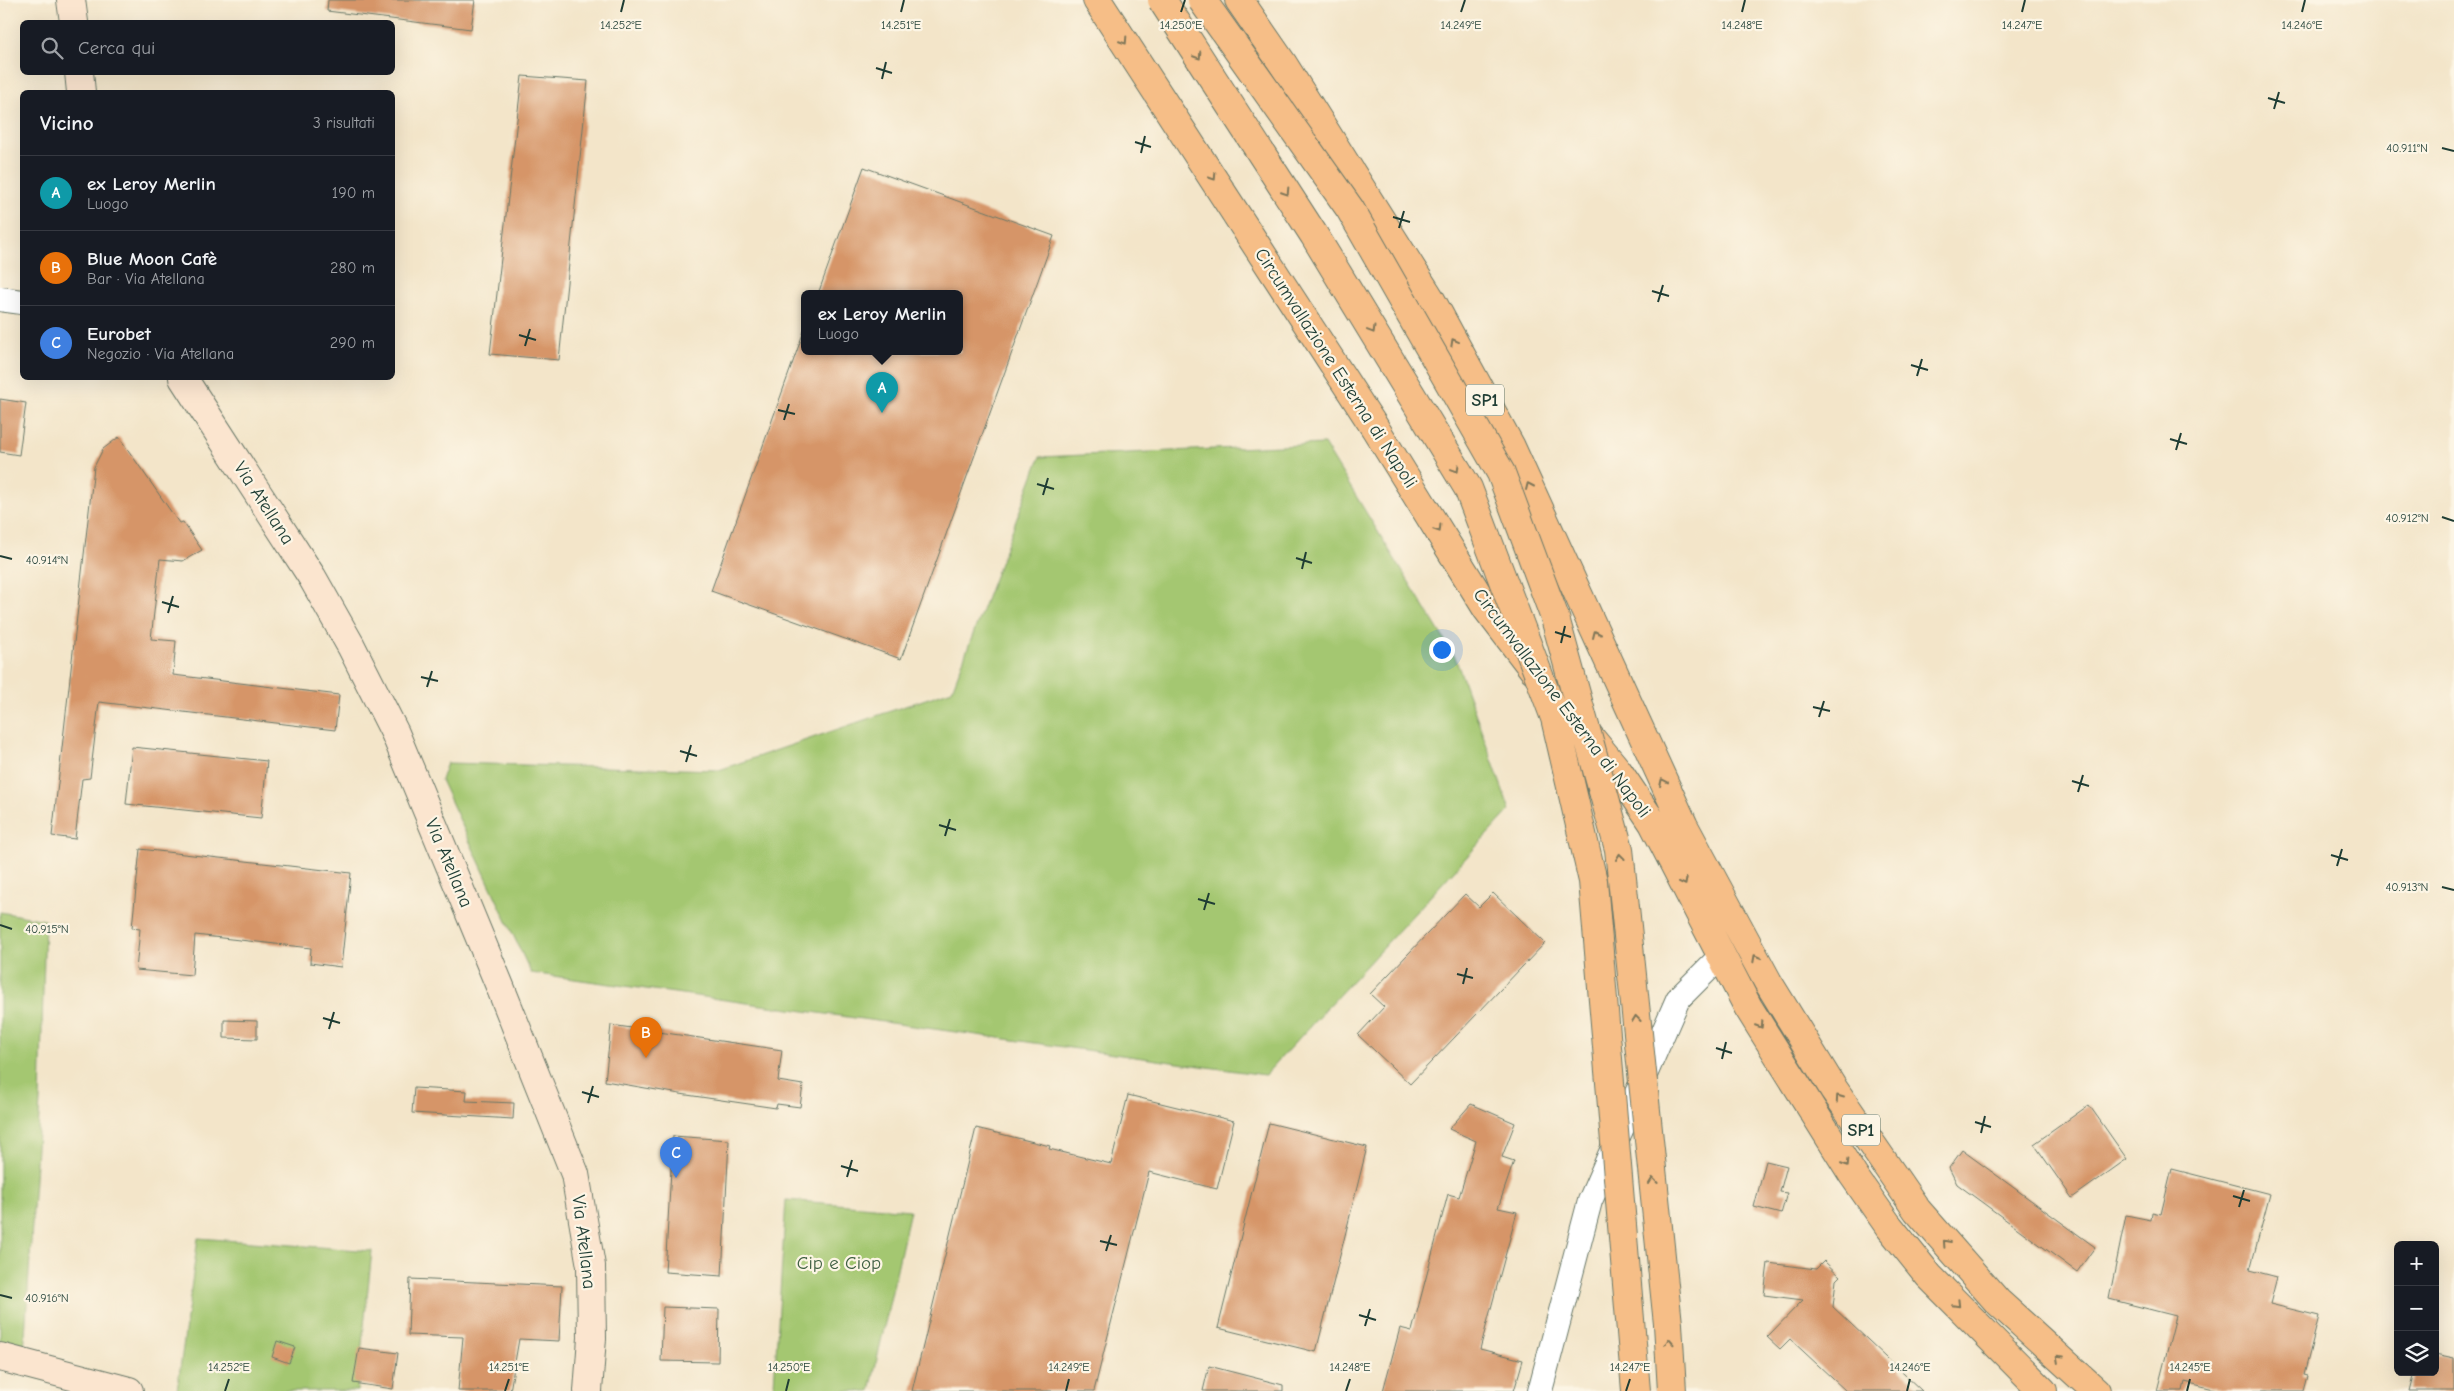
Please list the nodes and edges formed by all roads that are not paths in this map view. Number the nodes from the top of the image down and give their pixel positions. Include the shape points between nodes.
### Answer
1 (71, 0) edge
2 (1097, 0) edge
3 (1162, 0) edge
4 (1202, 0) edge
5 (1239, 0) edge
6 (74, 20) edge
7 (79, 75) edge
8 (81, 90) edge
9 (0, 299) edge
10 (20, 302) edge
11 (184, 380) edge
12 (1722, 955) junction
13 (0, 1357) edge
14 (129, 1391) edge
15 (588, 1391) edge
16 (1540, 1391) edge
17 (1636, 1391) edge
18 (1672, 1391) edge
19 (2043, 1391) edge
20 (2096, 1391) edge

1 - 6 main road
2 -> 12 highway, Circumvallazione Esterna di Napoli / SP1 via 1376,428 1488,609 1527,662 1618,771 1653,823
3 -> 17 highway, bridge via 1314,235 1468,488 1555,718 1593,880
18 -> 4 highway, bridge via 1668,1324 1619,849 1555,618 1501,473 1350,209
20 -> 5 highway, Circumvallazione Esterna di Napoli / SP1 via 1997,1301 1917,1210 1832,1088 1768,982 1684,826 1511,447 1434,306 1283,64
7 - 8 main road
9 - 10 street
11 - 15 main road, Via Atellana via 312,577 395,733 538,1081 575,1174 591,1266 592,1338
12 - 16 street via 1678,999 1590,1201
12 -> 19 highway, Circumvallazione Esterna di Napoli / SP1 via 1748,1006 1888,1225 1930,1276
13 - 14 main road

